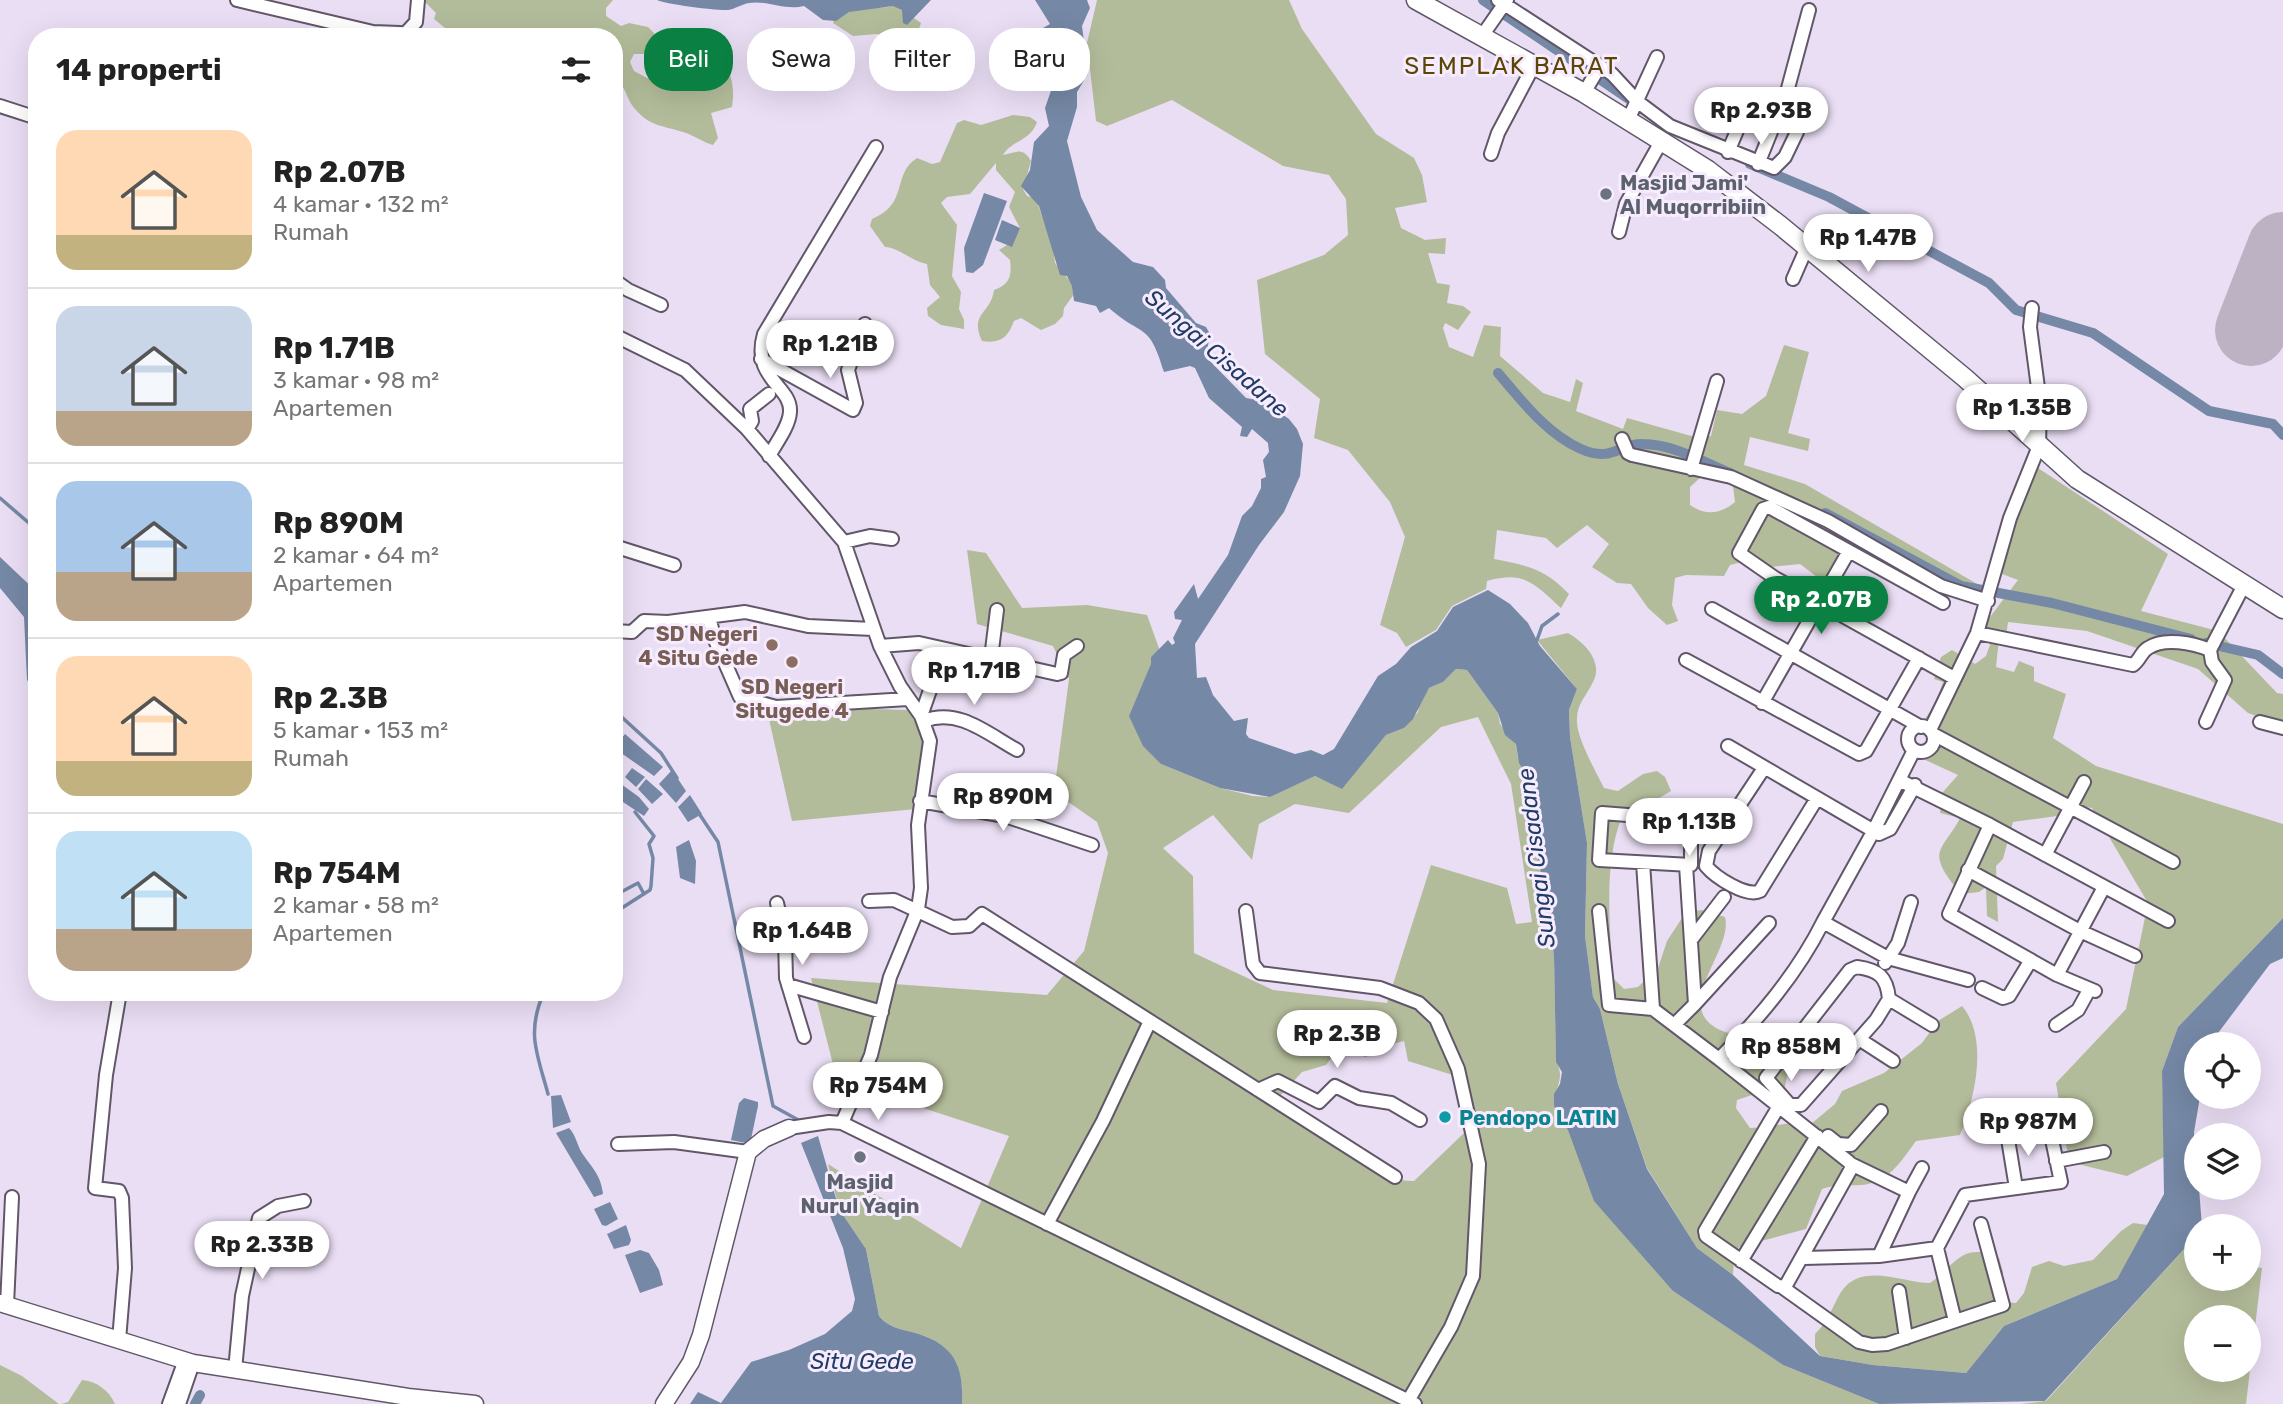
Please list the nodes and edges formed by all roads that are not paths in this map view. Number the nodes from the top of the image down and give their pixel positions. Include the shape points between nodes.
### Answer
1 (237, 0) edge
2 (418, 0) edge
3 (1416, 0) edge
4 (1503, 2) edge
5 (1809, 10) dead end
6 (356, 28) edge
7 (410, 28) edge
8 (1482, 36) junction
9 (1657, 57) dead end
10 (1533, 66) junction
11 (1593, 78) junction
12 (1749, 102) dead end
13 (0, 106) edge
14 (1633, 111) junction
15 (28, 115) edge
16 (1797, 132) dead end
17 (1662, 140) junction
18 (876, 146) dead end
19 (1491, 155) dead end
20 (1717, 155) junction
21 (1758, 164) junction
22 (1619, 232) dead end
23 (1807, 247) junction
24 (1793, 279) dead end
25 (623, 286) edge
26 (661, 305) dead end
27 (2032, 309) dead end
28 (865, 324) dead end
29 (623, 339) edge
30 (761, 359) junction
31 (800, 381) junction
32 (1717, 381) dead end
33 (769, 394) dead end
34 (789, 401) junction
35 (747, 429) junction
36 (1622, 439) dead end
37 (2039, 446) junction
38 (769, 456) junction
39 (1693, 463) junction
40 (892, 539) dead end
41 (844, 542) junction
42 (623, 549) edge
43 (1849, 551) junction
44 (674, 565) dead end
45 (2244, 585) junction
46 (1989, 599) junction
47 (1820, 601) junction
48 (1943, 603) dead end
49 (1712, 609) dead end
50 (2283, 609) edge
51 (997, 610) dead end
52 (709, 617) junction
53 (873, 629) junction
54 (623, 632) edge
55 (1977, 633) junction
56 (880, 646) junction
57 (1076, 646) dead end
58 (2210, 648) junction
59 (943, 650) junction
60 (1793, 654) junction
61 (991, 658) junction
62 (1919, 658) junction
63 (1686, 660) dead end
64 (1954, 678) junction
65 (908, 699) junction
66 (1762, 703) junction
67 (1887, 709) junction
68 (923, 719) junction
69 (2206, 722) dead end
70 (2260, 722) dead end
71 (2283, 729) edge
72 (1928, 730) junction
73 (1728, 746) dead end
74 (1017, 750) dead end
75 (1914, 750) junction
76 (1764, 768) junction
77 (1899, 780) junction
78 (2084, 782) dead end
79 (1915, 785) junction
80 (1816, 800) junction
81 (920, 801) junction
82 (2070, 806) junction
83 (1990, 825) junction
84 (1874, 832) junction
85 (1092, 845) dead end
86 (2045, 855) junction
87 (2173, 862) dead end
88 (1643, 863) junction
89 (1686, 865) junction
90 (1968, 870) junction
91 (2104, 887) junction
92 (1724, 897) dead end
93 (869, 901) dead end
94 (1911, 902) dead end
95 (777, 904) dead end
96 (918, 909) junction
97 (1246, 911) dead end
98 (1599, 911) dead end
99 (1823, 922) junction
100 (2168, 922) dead end
101 (1769, 923) dead end
102 (2080, 931) junction
103 (1691, 940) junction
104 (2135, 956) dead end
105 (1888, 958) junction
106 (2031, 961) junction
107 (1878, 972) junction
108 (2057, 975) junction
109 (1968, 980) dead end
110 (788, 985) junction
111 (1982, 988) dead end
112 (1889, 999) junction
113 (118, 1001) edge
114 (1695, 1004) junction
115 (1653, 1009) junction
116 (882, 1012) junction
117 (1150, 1021) junction
118 (1675, 1024) junction
119 (1932, 1025) dead end
120 (2056, 1025) dead end
121 (804, 1037) dead end
122 (1859, 1039) junction
123 (1719, 1059) junction
124 (1893, 1061) dead end
125 (1258, 1090) junction
126 (1785, 1106) junction
127 (1881, 1111) dead end
128 (1420, 1120) dead end
129 (842, 1123) junction
130 (789, 1128) joint
131 (2007, 1133) dead end
132 (2050, 1135) dead end
133 (1817, 1136) junction
134 (618, 1143) dead end
135 (748, 1152) junction
136 (2104, 1152) dead end
137 (2056, 1161) junction
138 (1851, 1164) junction
139 (1922, 1168) dead end
140 (1395, 1177) dead end
141 (2016, 1188) junction
142 (1909, 1192) junction
143 (12, 1197) dead end
144 (304, 1200) dead end
145 (1047, 1224) junction
146 (1981, 1224) dead end
147 (1937, 1248) junction
148 (1879, 1256) junction
149 (1804, 1258) junction
150 (1741, 1261) junction
151 (1782, 1287) junction
152 (1899, 1291) dead end
153 (4, 1304) edge
154 (1955, 1321) junction
155 (1906, 1338) junction
156 (119, 1340) junction
157 (189, 1362) junction
158 (235, 1370) junction
159 (1412, 1403) edge
160 (169, 1404) edge
161 (179, 1404) edge
162 (475, 1404) edge
163 (664, 1404) edge

1 - 6 street
2 - 7 street via 416,22
3 - 8 main road
4 - 8 street
4 - 11 street
5 - 21 street via 1787,92
8 - 10 main road
9 - 14 street
10 - 11 main road
10 - 19 street
11 - 14 main road
11 - 14 street via 1619,80
12 - 20 street
13 - 15 street
14 - 17 main road
14 - 20 street via 1670,126
16 - 21 street via 1782,162 1770,169
17 - 20 main road
17 - 22 street via 1626,204
18 - 30 street via 764,334
20 - 21 street
20 - 23 main road
23 - 24 street
23 - 37 main road
25 - 26 street
27 - 37 street
28 - 31 street via 848,370 856,403 853,410
29 - 35 street via 685,370
30 - 31 street
30 - 34 street via 772,383
31 - 34 street
32 - 39 street
33 - 35 street via 750,410 752,421
34 - 38 street via 788,422
35 - 38 street
36 - 39 street via 1628,453
37 - 45 main road via 2115,505
37 - 46 street via 2010,518
38 - 41 street
39 - 46 street via 1828,521 1941,586
40 - 41 street via 870,536
41 - 53 street
42 - 44 street
43 - 47 street
43 - 47 street via 1769,507 1763,509 1740,557
43 - 48 street
45 - 50 main road
45 - 58 street
46 - 55 street
47 - 60 street
47 - 62 street
49 - 60 street
51 - 61 street
52 - 53 street via 745,612 808,626
52 - 54 street via 644,621 632,632
52 - 65 street via 740,696 776,707
53 - 56 street
55 - 58 street via 2133,665 2153,645 2188,643
55 - 64 street
56 - 59 street via 906,642
56 - 65 street
57 - 61 street via 1064,655 1057,674
58 - 69 street via 2212,662 2225,680
59 - 61 street
59 - 68 street
60 - 66 street
60 - 67 street
62 - 64 street
62 - 67 street
63 - 66 street
64 - 72 street
65 - 68 street
66 - 67 street via 1859,754 1866,751
67 - 72 street
68 - 74 street via 975,724
68 - 81 street via 930,741
70 - 71 street
72 - 75 street via 1930,748
72 - 75 street via 1910,734
72 - 82 street
73 - 76 street
75 - 77 street
76 - 80 street
76 - 80 street via 1709,851 1706,866 1715,874 1749,893 1760,891
77 - 79 street
77 - 84 street
78 - 82 street
79 - 83 street
79 - 84 street via 1890,829
80 - 84 street
81 - 85 street via 1005,816
81 - 96 street
82 - 86 street
82 - 87 street
83 - 86 street
83 - 90 street
84 - 99 street
86 - 91 street
88 - 89 street
88 - 89 street via 1598,860 1602,813 1691,820 1691,865
88 - 115 street
89 - 103 street
90 - 102 street
90 - 106 street via 1949,914
91 - 100 street
91 - 102 street
92 - 103 street
93 - 96 street via 894,900
94 - 105 street via 1898,943
95 - 110 street
96 - 116 street via 890,977
96 - 117 street via 952,927 969,926 982,914
97 - 159 street via 1253,964 1260,973 1380,988 1419,1003 1436,1019 1458,1069 1479,1164 1472,1276
98 - 115 street via 1609,1005
99 - 105 street
99 - 123 street via 1808,953 1756,1021
101 - 114 street
102 - 104 street
102 - 108 street
103 - 114 street
105 - 107 street
105 - 109 street
106 - 108 street
106 - 111 street via 2009,996 2003,998
107 - 112 street via 1885,979
107 - 126 street via 1850,970 1771,1069 1767,1083
108 - 120 street via 2092,990 2078,1010
110 - 116 street
110 - 121 street
112 - 119 street
112 - 122 street
113 - 156 street via 106,1075 96,1188 119,1191 122,1198 125,1268
114 - 118 street
115 - 118 street
116 - 129 street via 871,1055
117 - 125 street
117 - 145 street
118 - 123 street
122 - 124 street
122 - 126 street via 1801,1105
123 - 126 street
125 - 128 street via 1278,1081 1320,1102 1335,1086 1359,1098 1392,1104
125 - 140 street
126 - 127 street via 1847,1146 1856,1143
126 - 133 street
126 - 150 street via 1705,1231
129 - 130 street
129 - 145 street
130 - 135 street
131 - 141 street
132 - 137 street
133 - 138 street
133 - 150 street
134 - 135 street via 674,1143
135 - 163 street via 701,1335 691,1362
136 - 137 street
137 - 141 street via 2061,1182
138 - 142 street
138 - 149 street via 1851,1173
139 - 142 street
141 - 147 street via 1965,1195
142 - 148 street
143 - 153 street
144 - 158 street via 278,1206 259,1218 242,1296
145 - 159 street
146 - 154 street via 2003,1305
147 - 148 street
147 - 154 street
148 - 149 street
149 - 151 street via 1789,1284
150 - 151 street
151 - 155 street via 1859,1342 1883,1345
152 - 155 street
153 - 156 street
154 - 155 street
156 - 157 street
157 - 158 street
157 - 160 street
157 - 161 street
158 - 162 street

